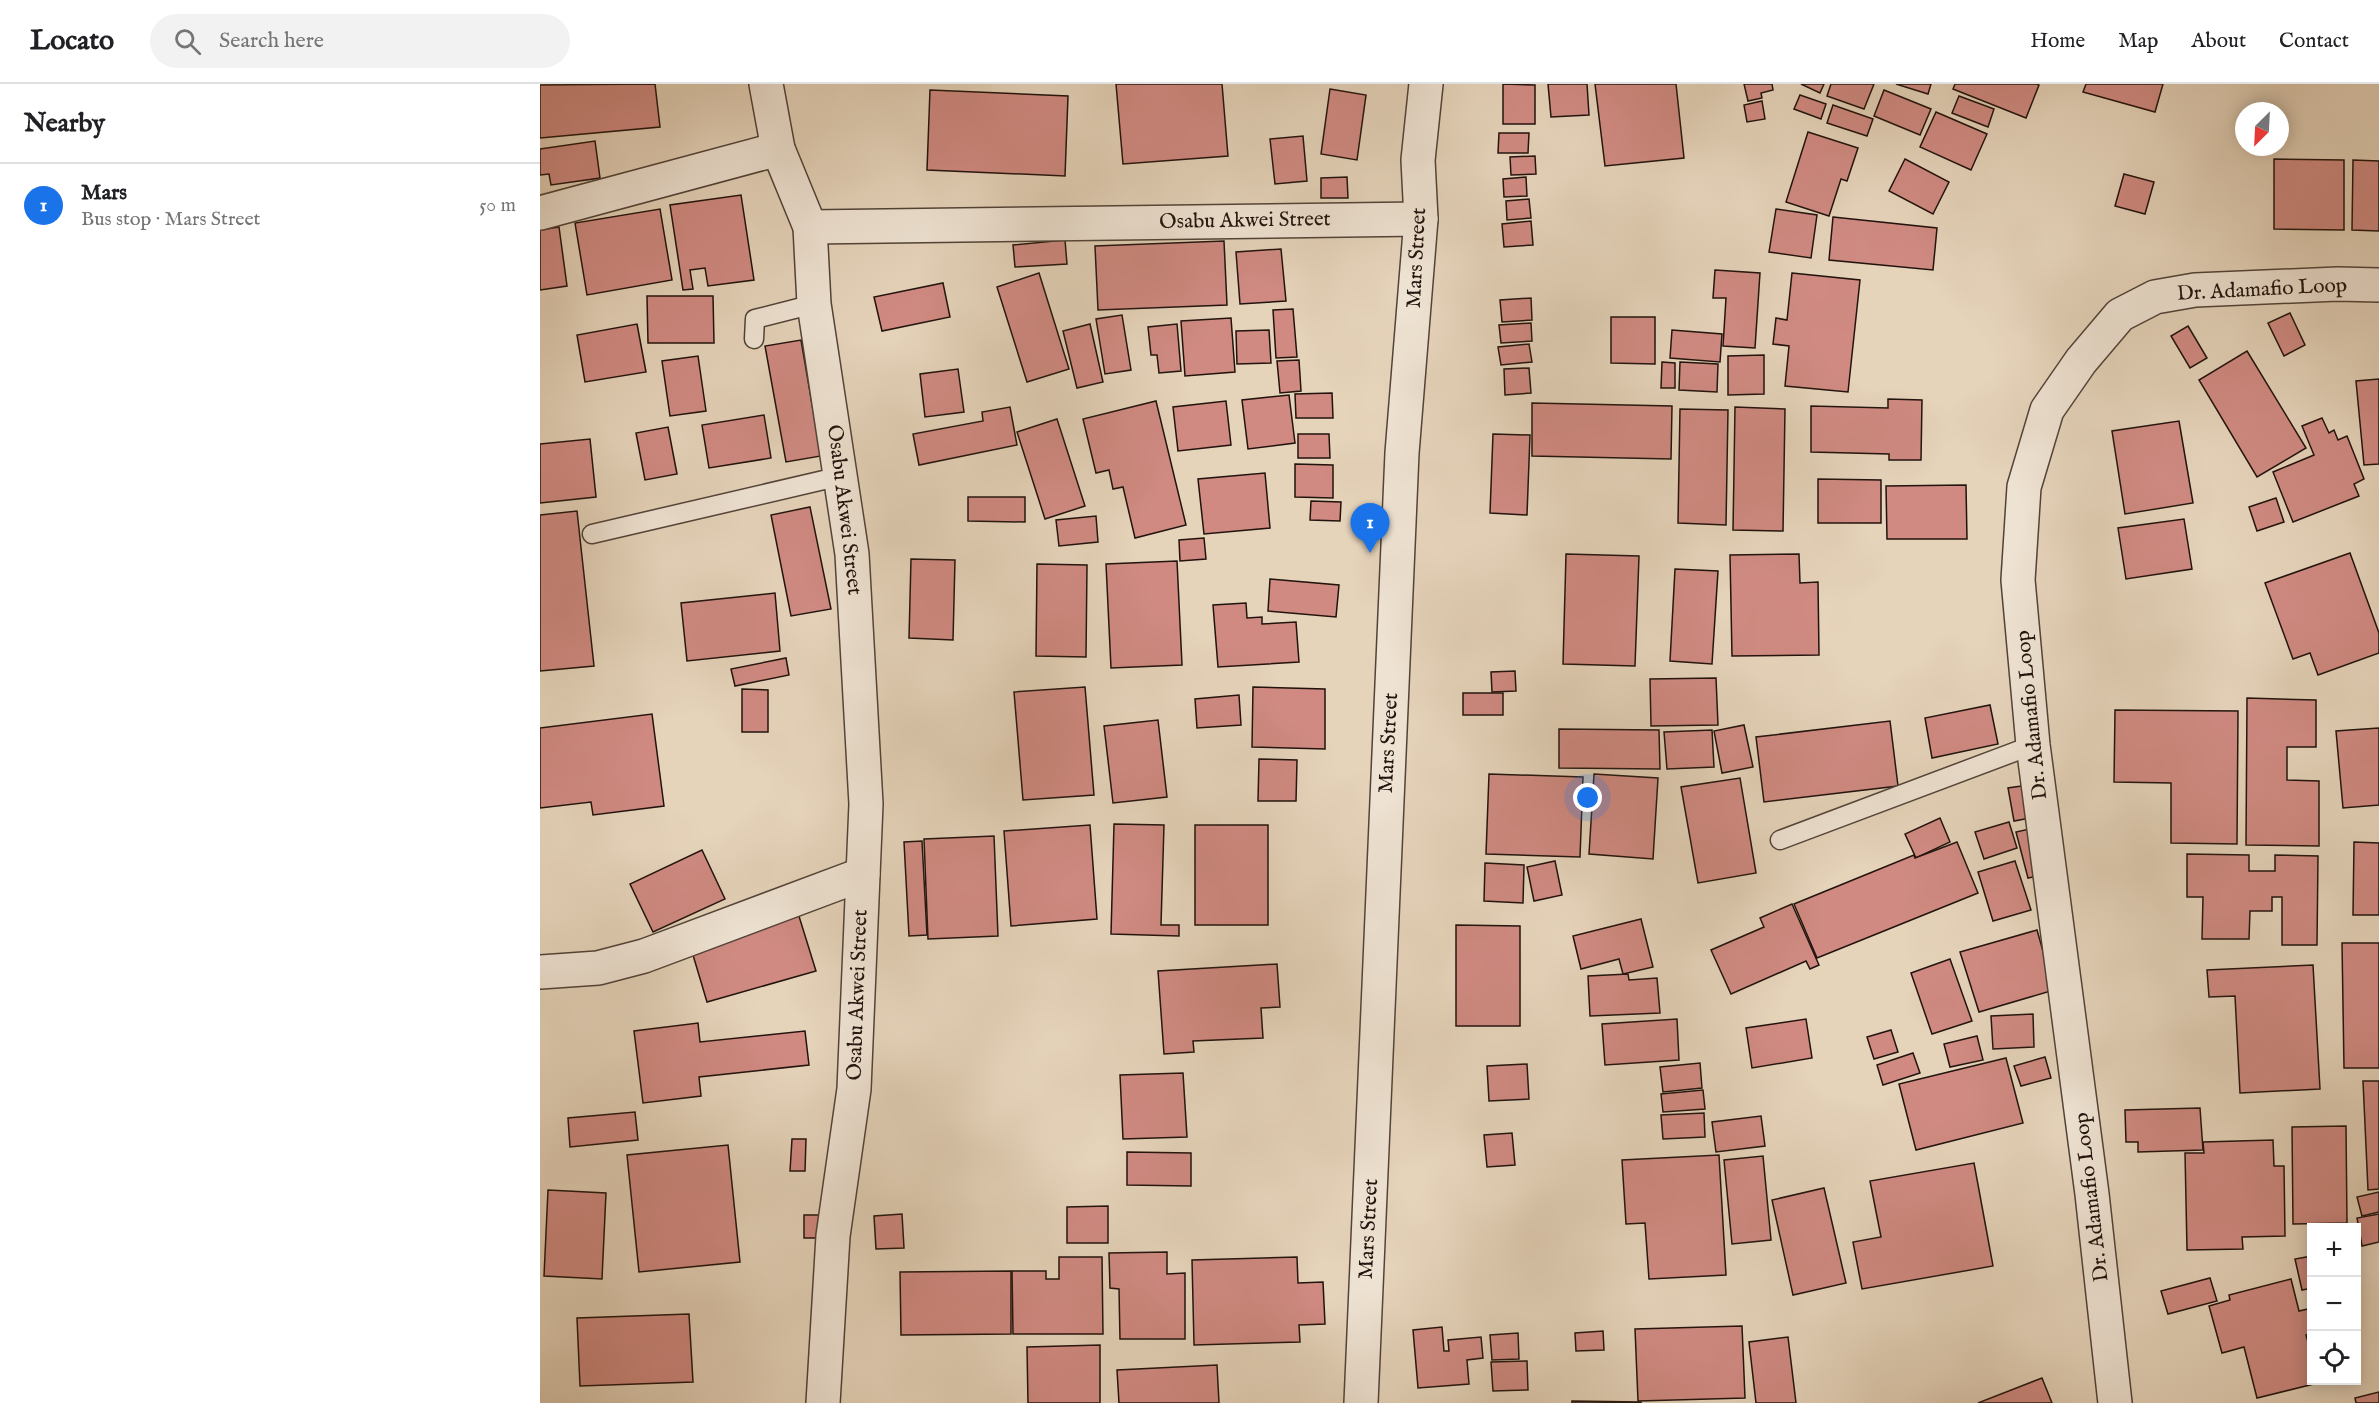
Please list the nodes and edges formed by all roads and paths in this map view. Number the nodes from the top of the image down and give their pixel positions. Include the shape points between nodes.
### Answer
1 (766, 84) edge
2 (1426, 84) edge
3 (778, 149) junction
4 (540, 213) edge
5 (1421, 219) junction
6 (810, 227) junction
7 (2379, 285) edge
8 (814, 304) junction
9 (754, 339) dead end
10 (841, 476) junction
11 (592, 534) dead end
12 (2033, 745) junction
13 (1780, 840) dead end
14 (863, 874) junction
15 (540, 972) edge
16 (823, 1403) edge
17 (1361, 1403) edge
18 (2115, 1403) edge

1 - 3 street
2 - 5 street, Mars Street via 1418,160
3 - 4 street
3 - 6 street
5 - 6 street, Osabu Akwei Street
5 - 17 street, Mars Street via 1402,465
6 - 8 street, Osabu Akwei Street
7 - 12 street, Dr. Adamafio Loop via 2195,290 2155,297 2120,315 2081,361 2047,410 2024,487 2018,580
8 - 9 lane via 755,319
8 - 10 street, Osabu Akwei Street
10 - 11 lane
10 - 14 street, Osabu Akwei Street via 852,554 861,678 866,804
12 - 13 lane
12 - 18 street, Dr. Adamafio Loop via 2092,1194
14 - 15 street via 645,956 598,968
14 - 16 street, Osabu Akwei Street via 854,1089 833,1236

